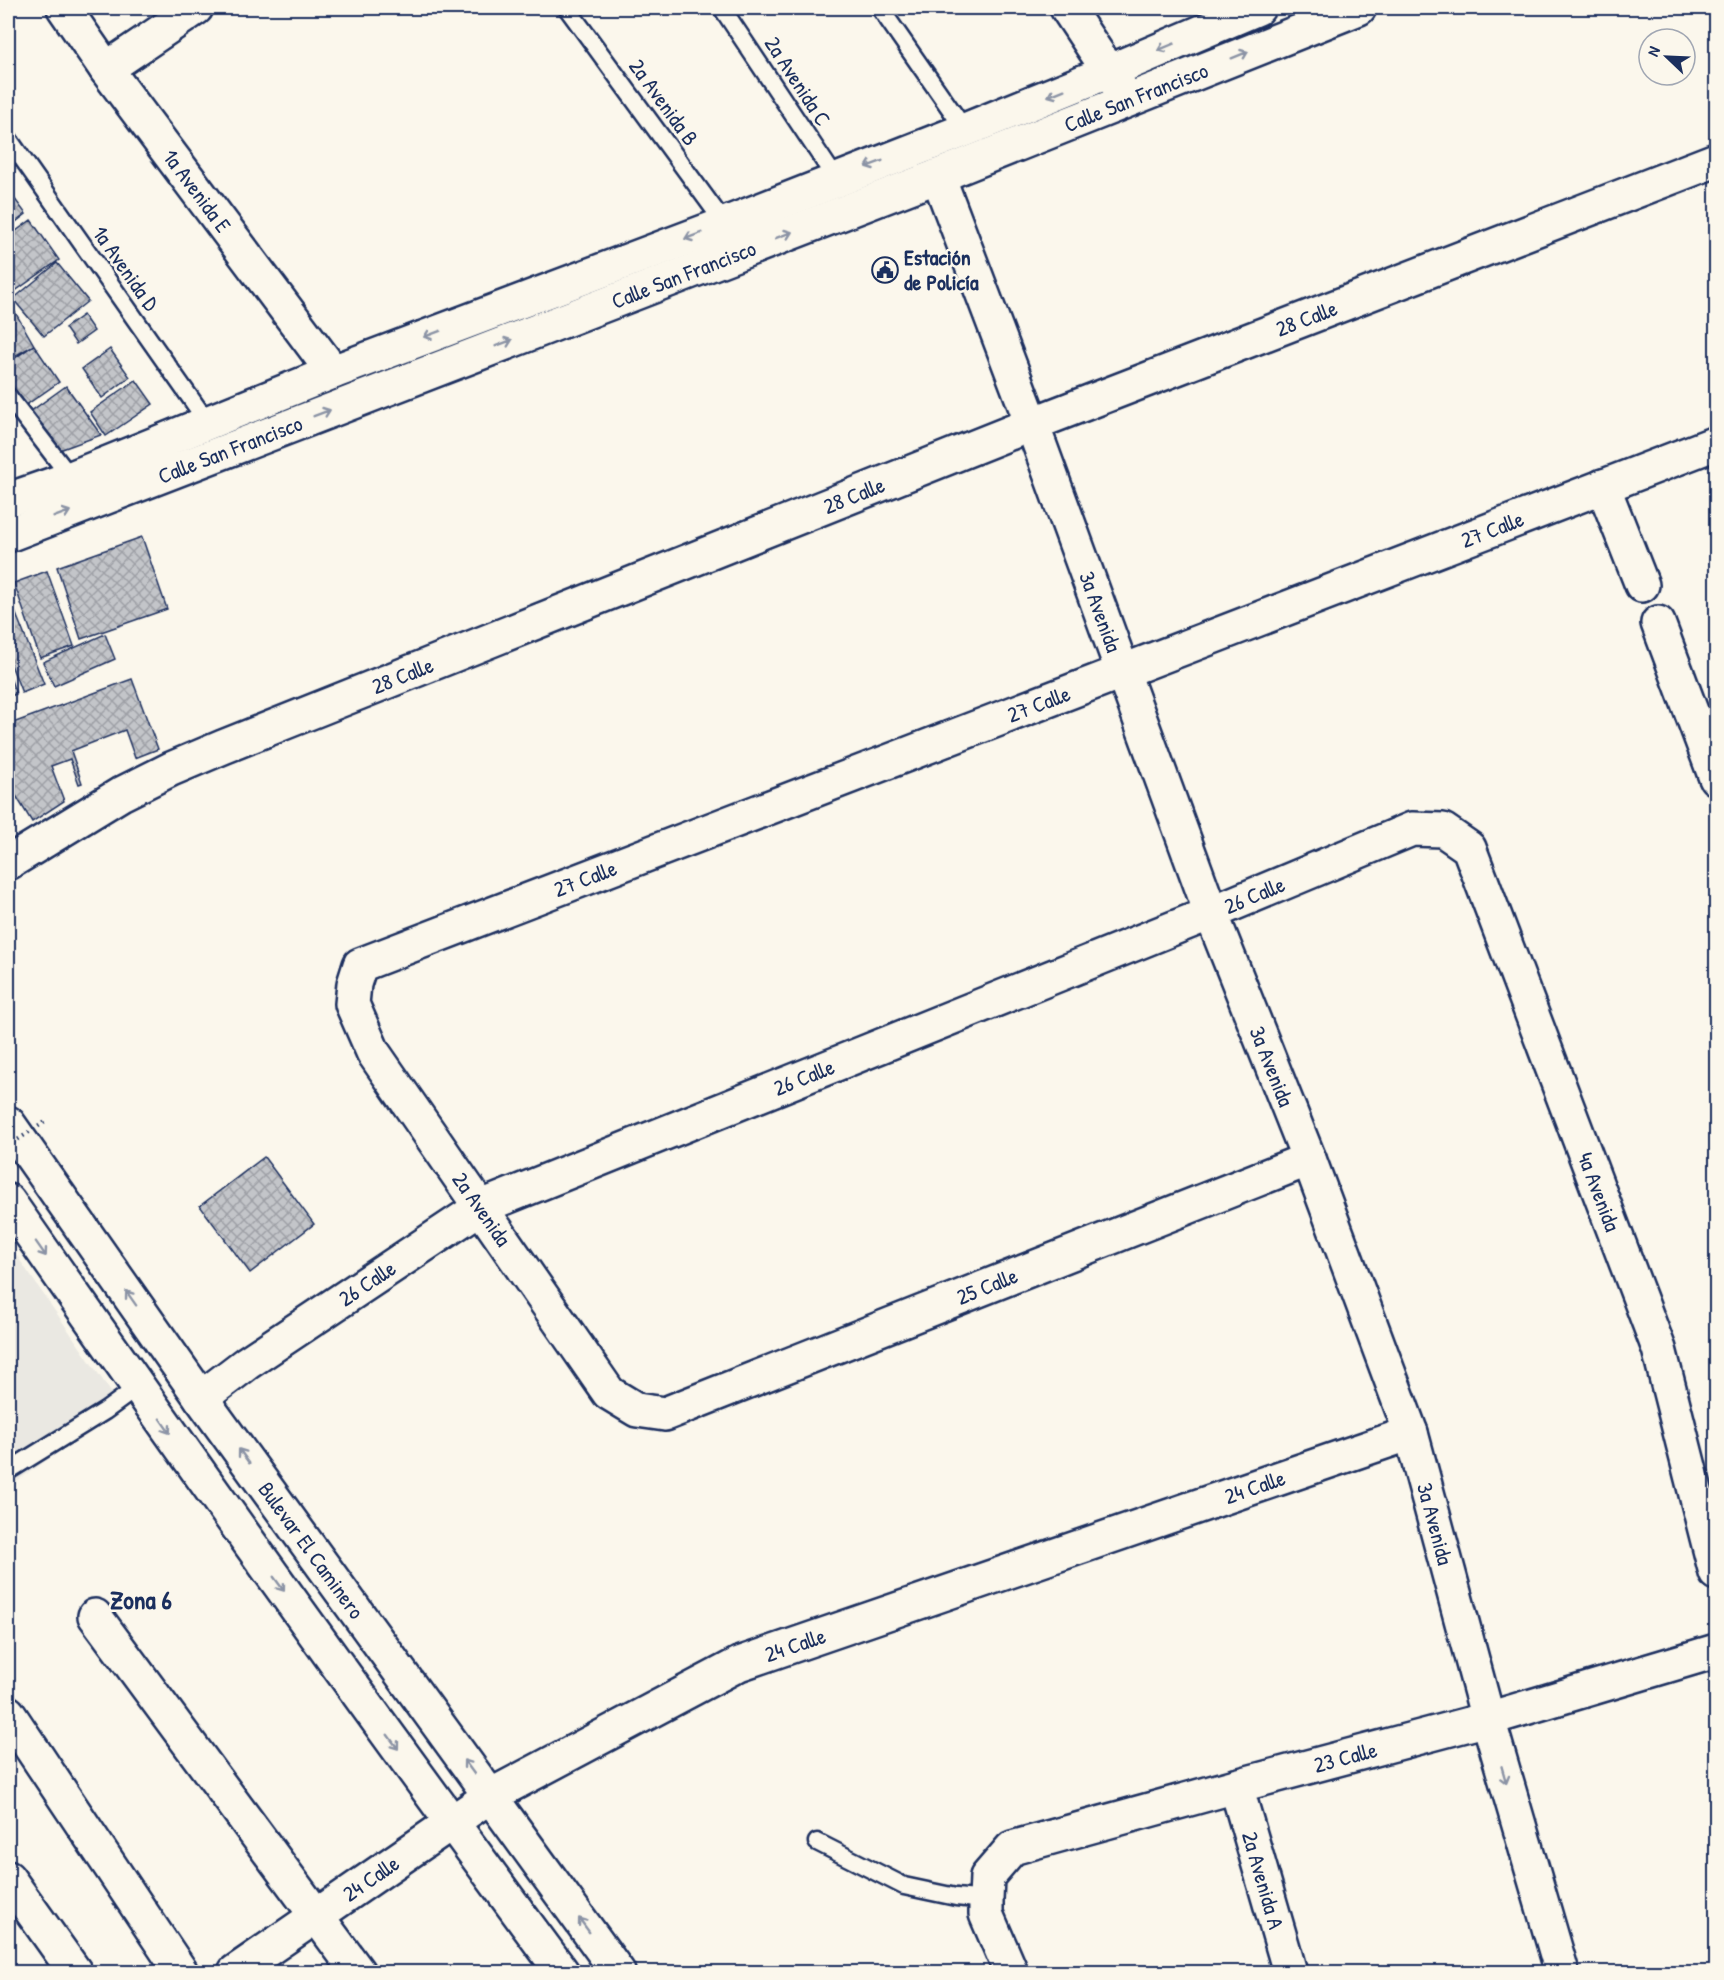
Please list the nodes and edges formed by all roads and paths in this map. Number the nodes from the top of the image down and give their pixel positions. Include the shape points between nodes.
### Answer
1 (64, 8) edge
2 (196, 8) edge
3 (567, 8) edge
4 (722, 8) edge
5 (880, 8) edge
6 (1067, 8) edge
7 (1252, 8) edge
8 (1359, 8) edge
9 (106, 69) junction
10 (1110, 71) junction
11 (1127, 100) junction
12 (965, 130) junction
13 (8, 138) edge
14 (1716, 160) edge
15 (938, 176) junction
16 (836, 179) junction
17 (725, 224) junction
18 (333, 372) junction
19 (8, 396) edge
20 (208, 423) junction
21 (1032, 424) junction
22 (1716, 443) edge
23 (71, 478) junction
24 (1603, 486) junction
25 (8, 500) edge
26 (8, 535) edge
27 (1642, 585) dead end
28 (1658, 623) dead end
29 (1123, 672) junction
30 (1716, 778) edge
31 (1443, 830) joint
32 (8, 863) edge
33 (1211, 913) junction
34 (360, 965) joint
35 (45, 1122) dead end
36 (8, 1123) edge
37 (8, 1146) edge
38 (1309, 1159) junction
39 (8, 1201) edge
40 (480, 1207) junction
41 (138, 1387) junction
42 (201, 1398) junction
43 (665, 1414) joint
44 (1411, 1433) junction
45 (8, 1471) edge
46 (1716, 1573) edge
47 (94, 1616) dead end
48 (1716, 1651) edge
49 (8, 1713) edge
50 (1488, 1719) junction
51 (1236, 1786) junction
52 (490, 1796) junction
53 (452, 1824) junction
54 (817, 1842) dead end
55 (8, 1878) edge
56 (987, 1889) junction
57 (315, 1916) junction
58 (75, 1972) edge
59 (181, 1972) edge
60 (235, 1972) edge
61 (358, 1972) edge
62 (562, 1972) edge
63 (618, 1972) edge
64 (1011, 1972) edge
65 (1290, 1972) edge
66 (1562, 1972) edge

1 - 9 street, 1a Avenida E
2 - 9 street
3 - 17 lane, 2a Avenida B
4 - 16 lane, 2a Avenida C
5 - 12 lane
6 - 10 street
7 -> 10 street, Calle San Francisco
11 -> 8 street, Calle San Francisco
9 - 18 street, 1a Avenida E
10 - 11 street
10 -> 12 street, Calle San Francisco
11 - 15 street, Calle San Francisco
12 -> 16 street, Calle San Francisco
13 - 20 lane, 1a Avenida D
14 - 21 street, 28 Calle
15 - 21 street, 3a Avenida
26 -> 15 street, Calle San Francisco
16 - 17 street, Calle San Francisco
17 -> 18 street, Calle San Francisco
18 - 20 street, Calle San Francisco
19 - 23 lane
20 - 23 street, Calle San Francisco
21 - 29 street, 3a Avenida
21 - 32 street, 28 Calle via 171,769 121,794
22 - 24 street, 27 Calle
23 - 25 street, Calle San Francisco
24 - 27 street
24 - 29 street, 27 Calle
28 - 30 street
29 - 33 street, 3a Avenida
29 - 34 street, 27 Calle
31 - 33 street, 26 Calle via 1412,829
31 - 46 street, 4a Avenida via 1469,848 1659,1349
33 - 38 street, 3a Avenida
33 - 40 street, 26 Calle
34 - 40 street, 2a Avenida via 352,1004 373,1052
35 - 37 path, bridge
42 -> 36 street, Bulevar El Caminero
38 - 43 street, 25 Calle
38 - 44 street, 3a Avenida
39 -> 41 street, Bulevar El Caminero
40 - 42 street, 26 Calle
40 - 43 street, 2a Avenida via 609,1393 637,1410
41 - 45 lane
41 -> 53 street, Bulevar El Caminero
52 -> 42 street, Bulevar El Caminero
44 - 50 street, 3a Avenida
44 - 52 street, 24 Calle via 740,1664
47 - 57 street
48 - 50 street, 23 Calle
49 - 59 street
50 - 51 street, 23 Calle
50 -> 66 street, 3a Avenida
51 - 56 street, 23 Calle via 1011,1848
51 - 65 street, 2a Avenida A
52 - 53 street, 24 Calle
63 -> 52 street, Bulevar El Caminero
53 - 57 street, 24 Calle
53 - 62 street, Bulevar El Caminero
54 - 56 lane via 904,1886 956,1897
55 - 58 street
56 - 64 street via 986,1914
57 - 60 street, 24 Calle
57 - 61 street

